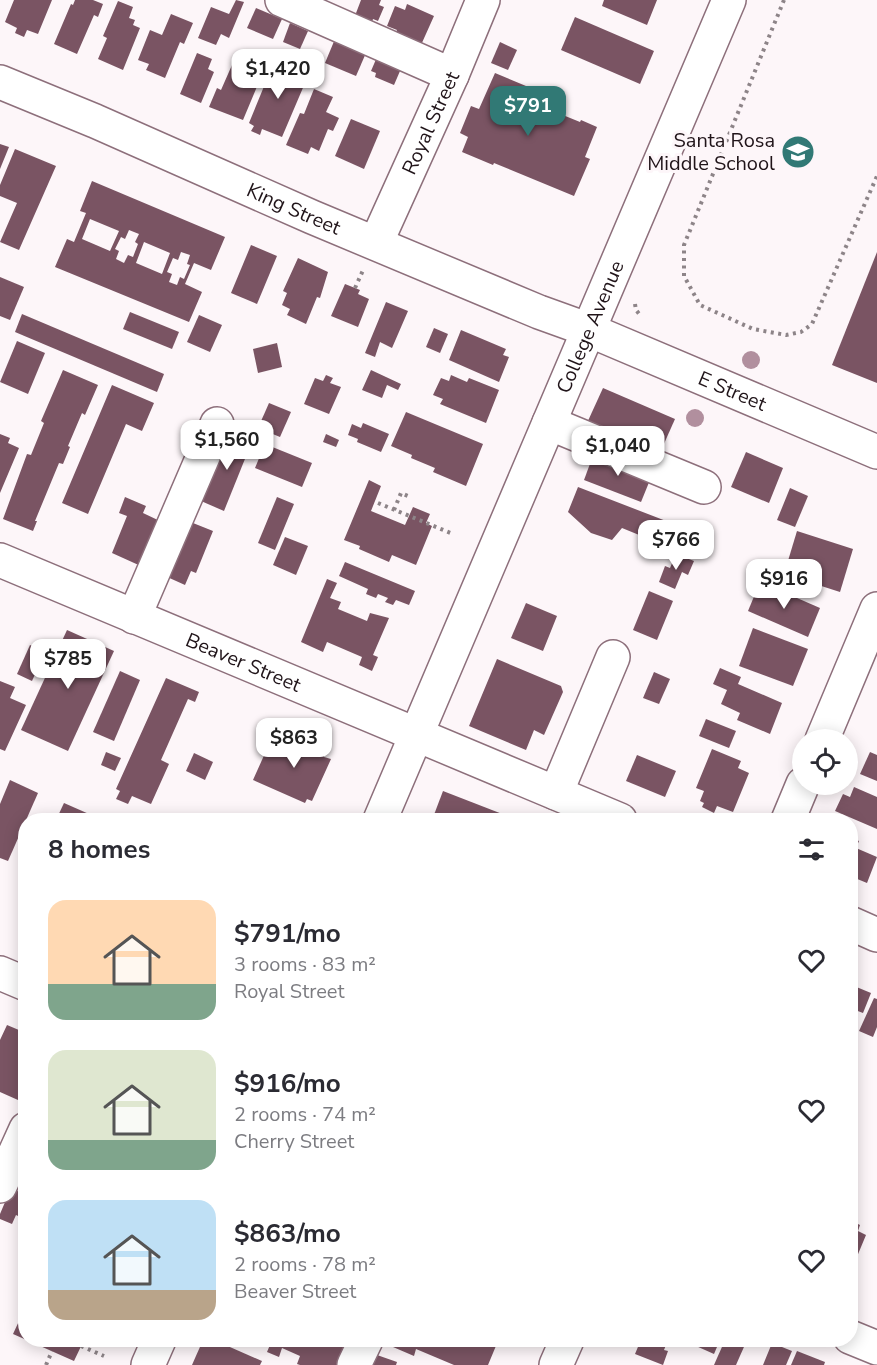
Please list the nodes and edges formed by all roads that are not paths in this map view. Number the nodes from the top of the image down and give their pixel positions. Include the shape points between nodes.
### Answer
1 (282, 0) edge
2 (483, 0) edge
3 (729, 0) edge
4 (452, 75) junction
5 (0, 82) edge
6 (370, 256) junction
7 (589, 330) junction
8 (549, 423) junction
9 (217, 424) dead end
10 (877, 452) edge
11 (704, 487) dead end
12 (0, 560) edge
13 (877, 609) edge
14 (134, 617) junction
15 (613, 657) dead end
16 (827, 729) edge
17 (417, 734) junction
18 (556, 793) junction
19 (798, 795) edge
20 (383, 813) edge
21 (594, 813) edge
22 (791, 813) edge
23 (858, 927) edge
24 (877, 935) edge
25 (0, 973) edge
26 (18, 981) edge
27 (18, 1147) edge
28 (0, 1186) edge
29 (858, 1340) edge
30 (156, 1347) edge
31 (363, 1347) edge
32 (564, 1347) edge
33 (877, 1348) edge
34 (148, 1365) edge
35 (354, 1365) edge
36 (556, 1365) edge

1 - 4 street
2 - 4 street, Royal Street
3 - 7 street, College Avenue
4 - 6 street, Royal Street
5 - 6 street, King Street via 312,218
6 - 7 street, King Street
7 - 8 street, College Avenue
7 - 10 street, E Street
8 - 11 street
8 - 17 street, College Avenue
9 - 14 street
12 - 14 street, Beaver Street
13 - 16 street
14 - 17 street, Beaver Street
15 - 18 street
17 - 18 street, Beaver Street
17 - 20 street, College Avenue
18 - 21 street, Beaver Street
19 - 22 street
23 - 24 street
25 - 26 street
27 - 28 street
29 - 33 street
30 - 34 street
31 - 35 street
32 - 36 street

